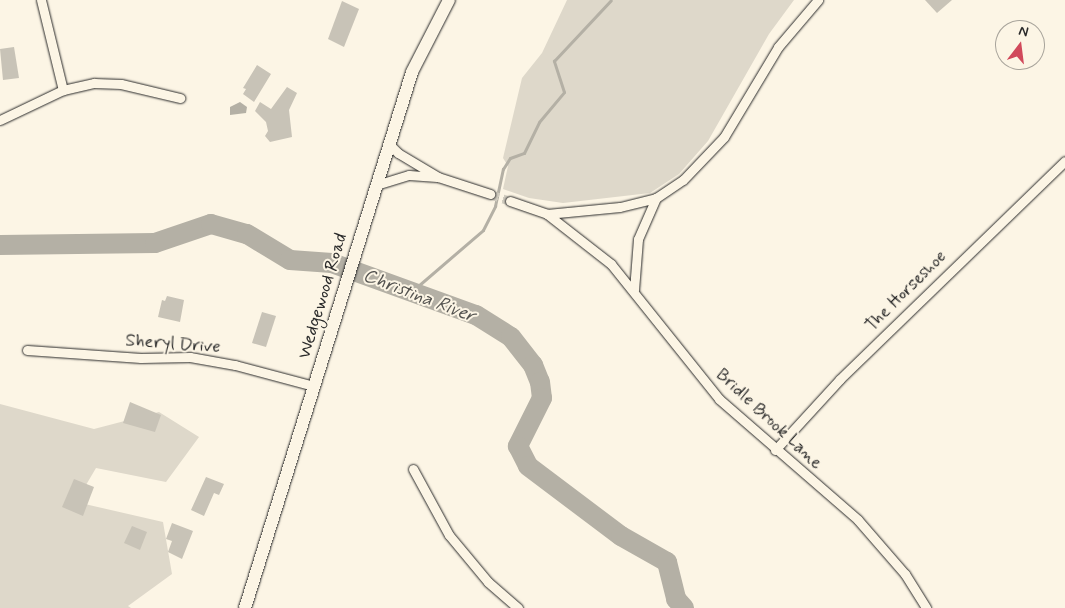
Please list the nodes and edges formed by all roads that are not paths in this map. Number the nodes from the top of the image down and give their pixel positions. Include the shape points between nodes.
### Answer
1 (41, 0) edge
2 (449, 0) edge
3 (818, 0) edge
4 (63, 90) junction
5 (180, 98) dead end
6 (0, 120) edge
7 (389, 144) junction
8 (1065, 161) edge
9 (438, 177) junction
10 (376, 185) junction
11 (490, 194) tunnel mouth
12 (656, 198) junction
13 (510, 201) tunnel mouth
14 (547, 214) junction
15 (634, 290) junction
16 (27, 350) dead end
17 (314, 386) junction
18 (775, 450) junction
19 (413, 469) dead end
20 (245, 608) edge
21 (518, 608) edge
22 (926, 608) edge

1 - 4 street
2 - 7 street, Wedgewood Road via 412,72
3 - 12 street via 778,47 724,137 683,180
4 - 5 street via 94,83 121,84
4 - 6 street
7 - 9 street
7 - 10 street, Wedgewood Road
8 - 18 street, The Horseshoe via 862,357
9 - 10 street via 408,175
9 - 11 street
10 - 17 street, Wedgewood Road
12 - 14 street via 620,207
12 - 15 street via 638,239
13 - 14 street
14 - 15 street, Bridle Brook Lane via 591,245
15 - 18 street, Bridle Brook Lane via 719,399
16 - 17 street, Sheryl Drive via 141,358 190,357
17 - 20 street, Wedgewood Road
18 - 22 street, Bridle Brook Lane via 858,520 905,574
19 - 21 street via 449,535 488,582

